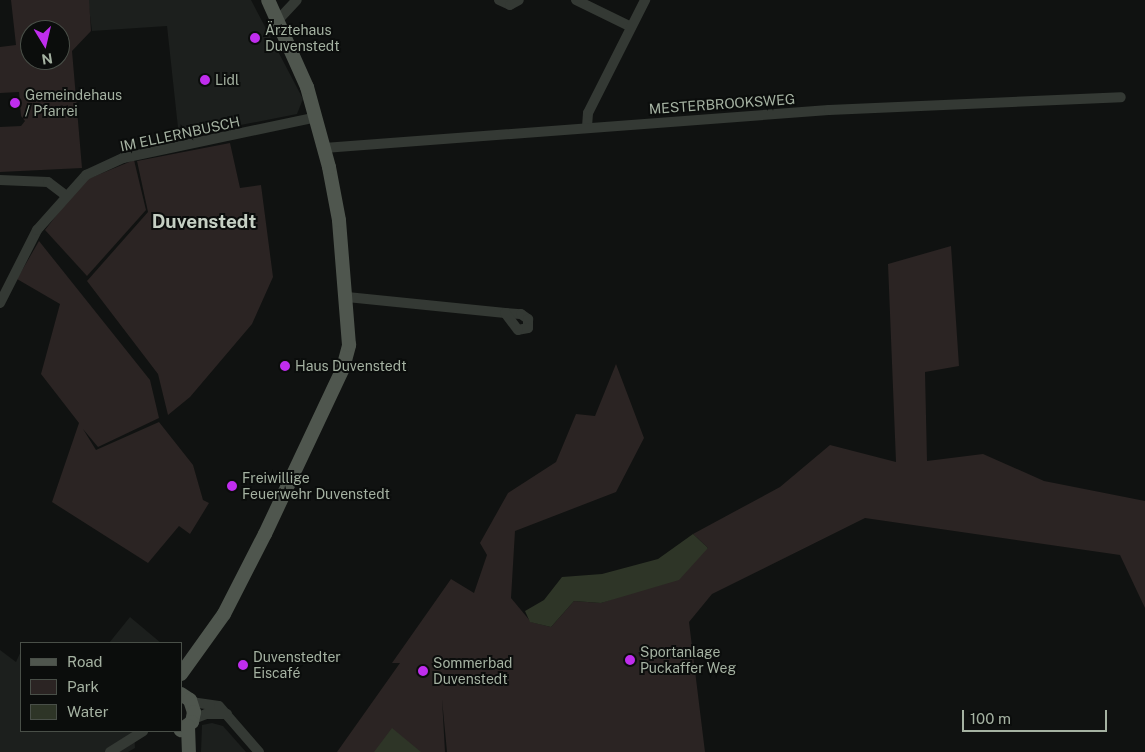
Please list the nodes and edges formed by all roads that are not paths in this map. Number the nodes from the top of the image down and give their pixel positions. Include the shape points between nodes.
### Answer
1 (268, 0) edge
2 (297, 0) edge
3 (499, 0) edge
4 (520, 0) edge
5 (576, 0) edge
6 (645, 0) edge
7 (279, 19) junction
8 (631, 27) junction
9 (1121, 97) dead end
10 (317, 118) junction
11 (587, 127) junction
12 (324, 148) junction
13 (0, 180) edge
14 (64, 195) junction
15 (347, 297) junction
16 (0, 303) edge
17 (505, 313) dead end
18 (184, 671) edge
19 (187, 698) edge
20 (227, 714) junction
21 (182, 723) edge
22 (182, 727) edge
23 (182, 731) edge
24 (141, 732) edge
25 (181, 732) edge
26 (110, 752) edge
27 (183, 752) edge
28 (189, 752) edge
29 (259, 752) edge

1 - 7 main road
2 - 7 street
3 - 4 street via 510,5
5 - 8 street
6 - 8 street
7 - 10 main road
8 - 11 street via 588,113
9 - 11 street, MESTERBROOKSWEG via 994,100
10 - 12 main road
10 - 14 street, IM ELLERNBUSCH via 124,158 86,175
11 - 12 street, MESTERBROOKSWEG
12 - 15 main road via 339,220
13 - 14 street via 48,182
14 - 16 street, IM ELLERNBUSCH via 28,245
15 - 17 street
15 - 18 main road via 349,345 340,374 224,614
18 - 19 main road
19 - 20 street via 217,704
19 - 21 main road
20 - 22 street via 206,714
20 - 29 street
23 - 28 main road
24 - 26 street
25 - 27 main road

